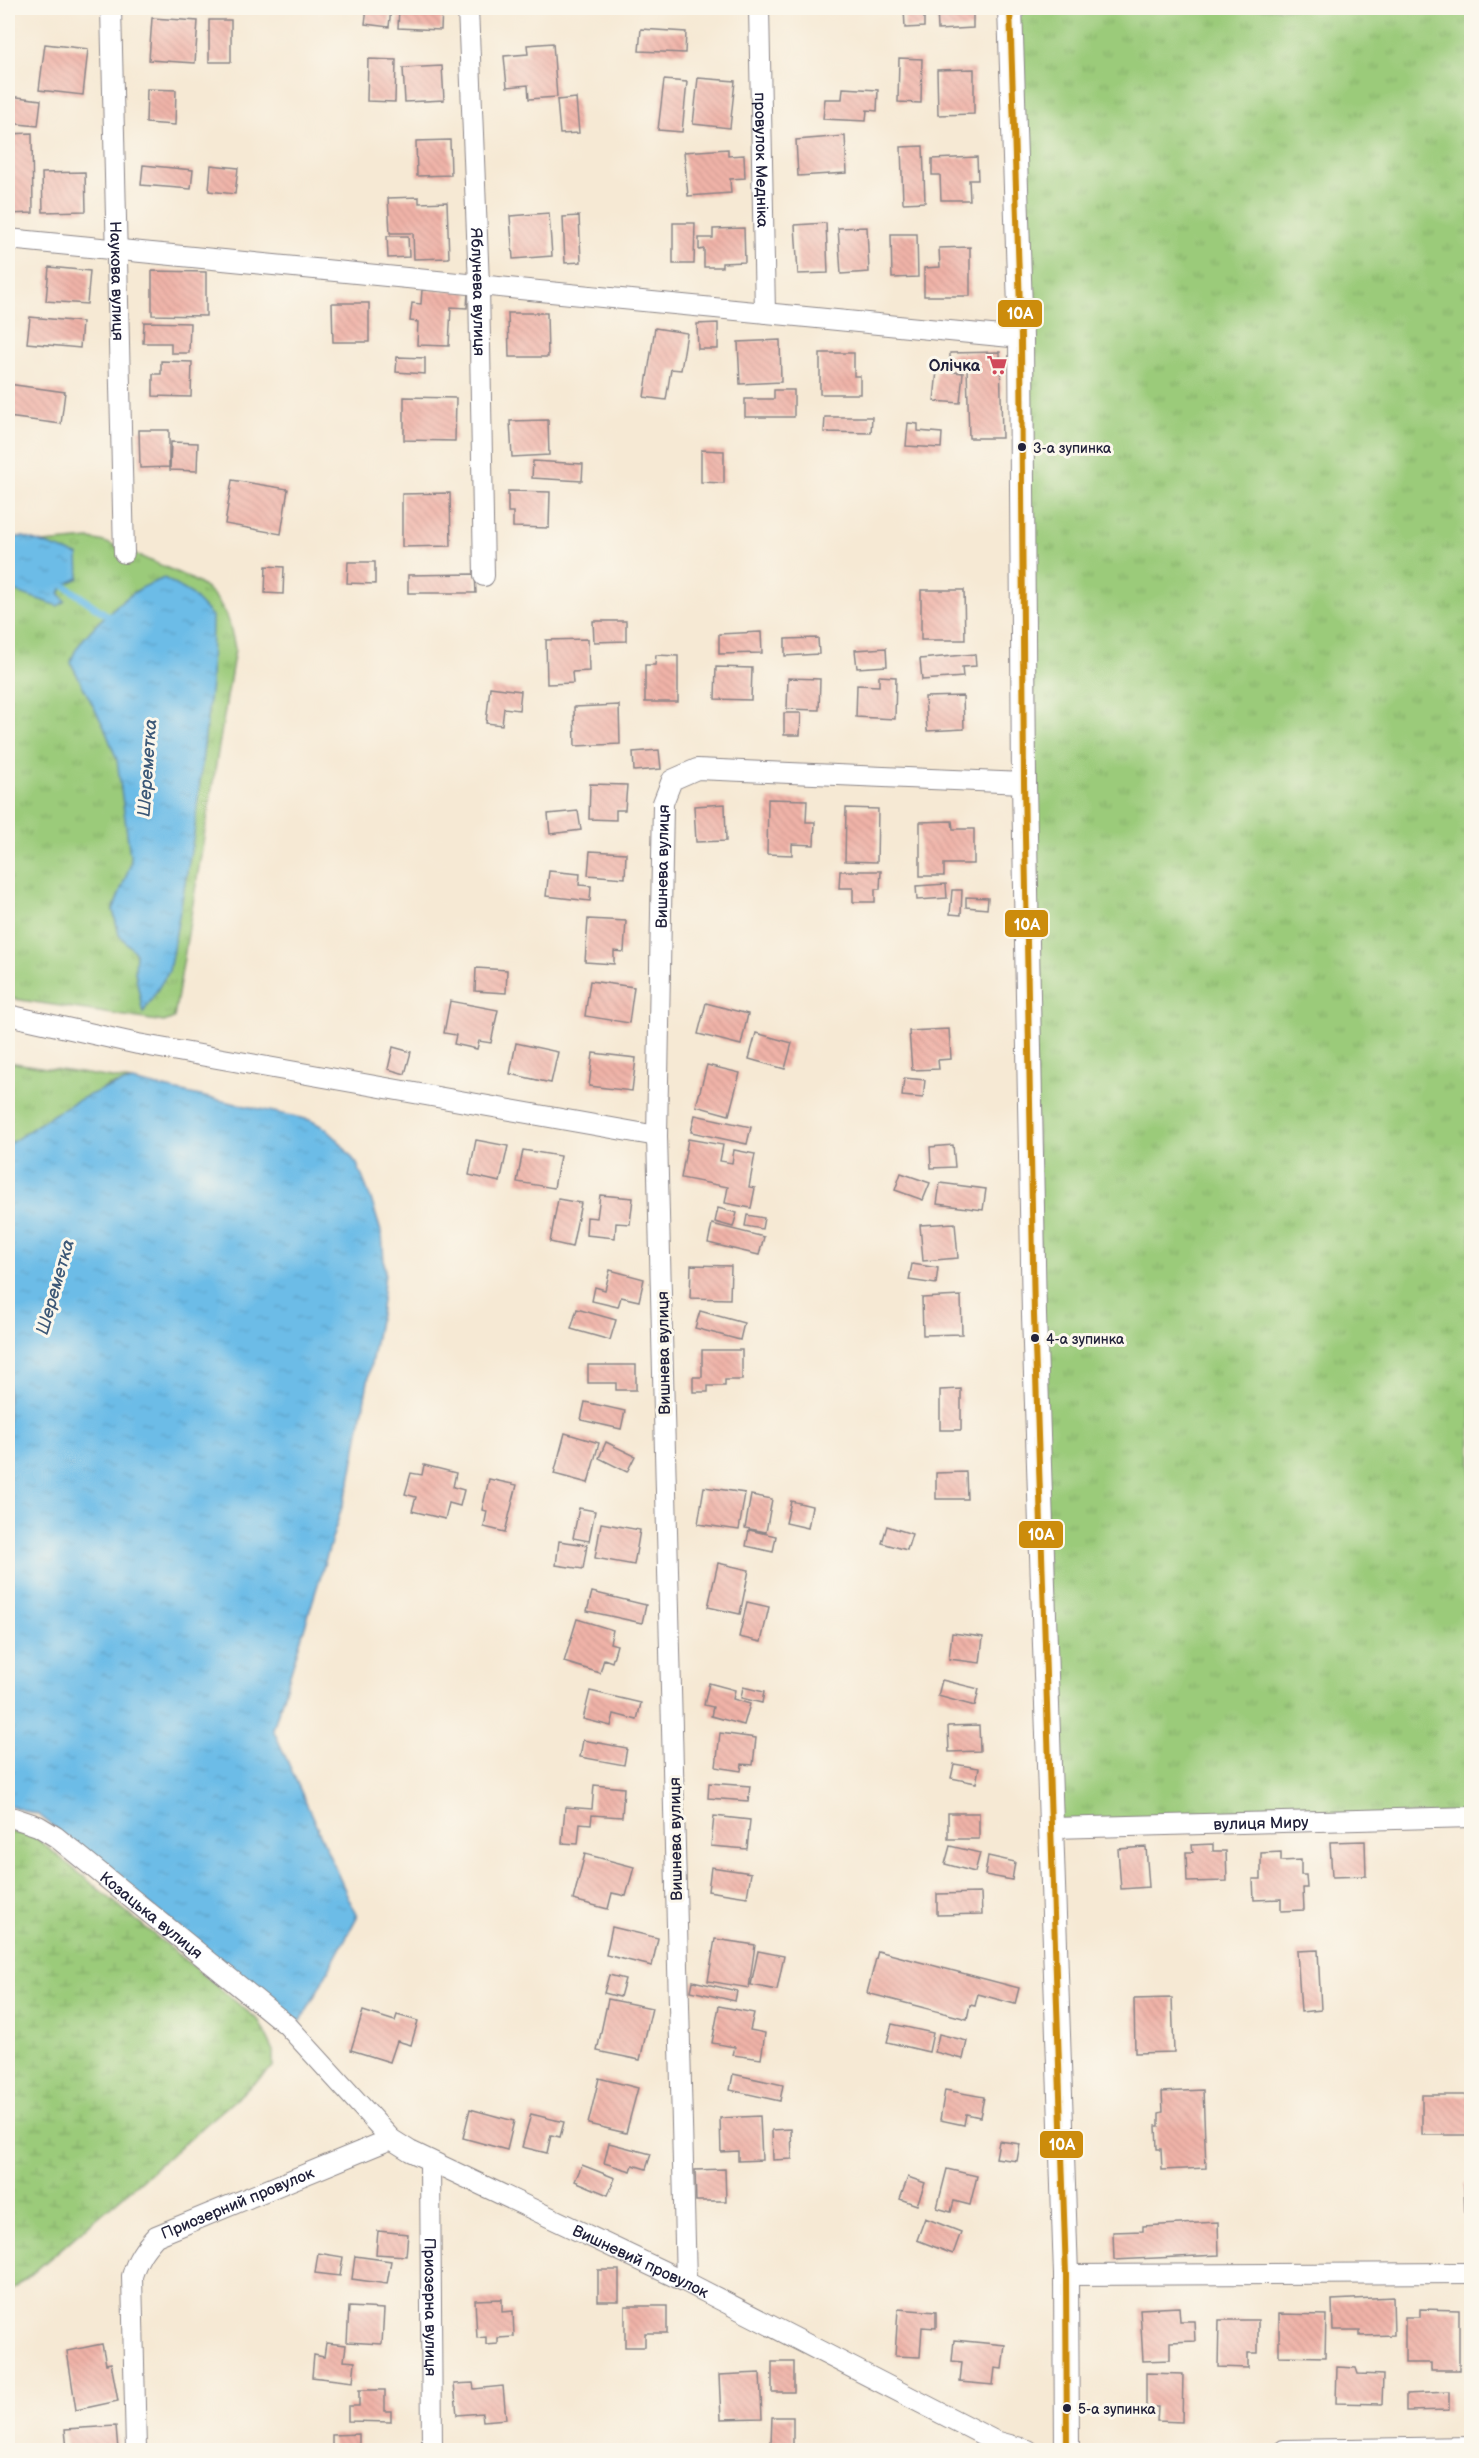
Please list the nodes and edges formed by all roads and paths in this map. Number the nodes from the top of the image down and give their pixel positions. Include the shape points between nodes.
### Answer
1 (111, 8) edge
2 (468, 8) edge
3 (759, 8) edge
4 (1010, 8) edge
5 (8, 238) edge
6 (115, 249) junction
7 (479, 285) junction
8 (765, 313) junction
9 (1021, 338) junction
10 (124, 553) dead end
11 (484, 576) dead end
12 (1024, 783) junction
13 (8, 1015) edge
14 (657, 1136) junction
15 (8, 1816) edge
16 (1472, 1817) edge
17 (1053, 1828) junction
18 (287, 2025) joint
19 (391, 2139) junction
20 (430, 2161) junction
21 (1472, 2273) edge
22 (1066, 2275) junction
23 (686, 2282) junction
24 (1472, 2447) edge
25 (136, 2451) edge
26 (432, 2451) edge
27 (1028, 2451) edge
28 (1067, 2451) edge
29 (1284, 2451) edge

1 - 6 street, Наукова вулиця
2 - 7 street, Яблунева вулиця
3 - 8 street, провулок Медніка
4 - 9 street
5 - 6 street
6 - 7 street
6 - 10 street, Наукова вулиця
7 - 8 street
7 - 11 street, Яблунева вулиця
8 - 9 street
9 - 12 street
12 - 14 street, Вишнева вулиця via 697,769 672,780 663,803
12 - 17 street via 1034,1315
13 - 14 street via 138,1044
14 - 23 street, Вишнева вулиця
15 - 18 street, Козацька вулиця via 56,1837
16 - 17 street, вулиця Миру
17 - 22 street
18 - 19 street, Вишневий провулок
19 - 20 street, Вишневий провулок
19 - 25 street, Приозерний провулок via 156,2236 144,2248 132,2276
20 - 23 street, Вишневий провулок
20 - 26 street, Приозерна вулиця
21 - 22 street
22 - 28 street
23 - 27 street, Вишневий провулок via 976,2431
24 - 29 street

